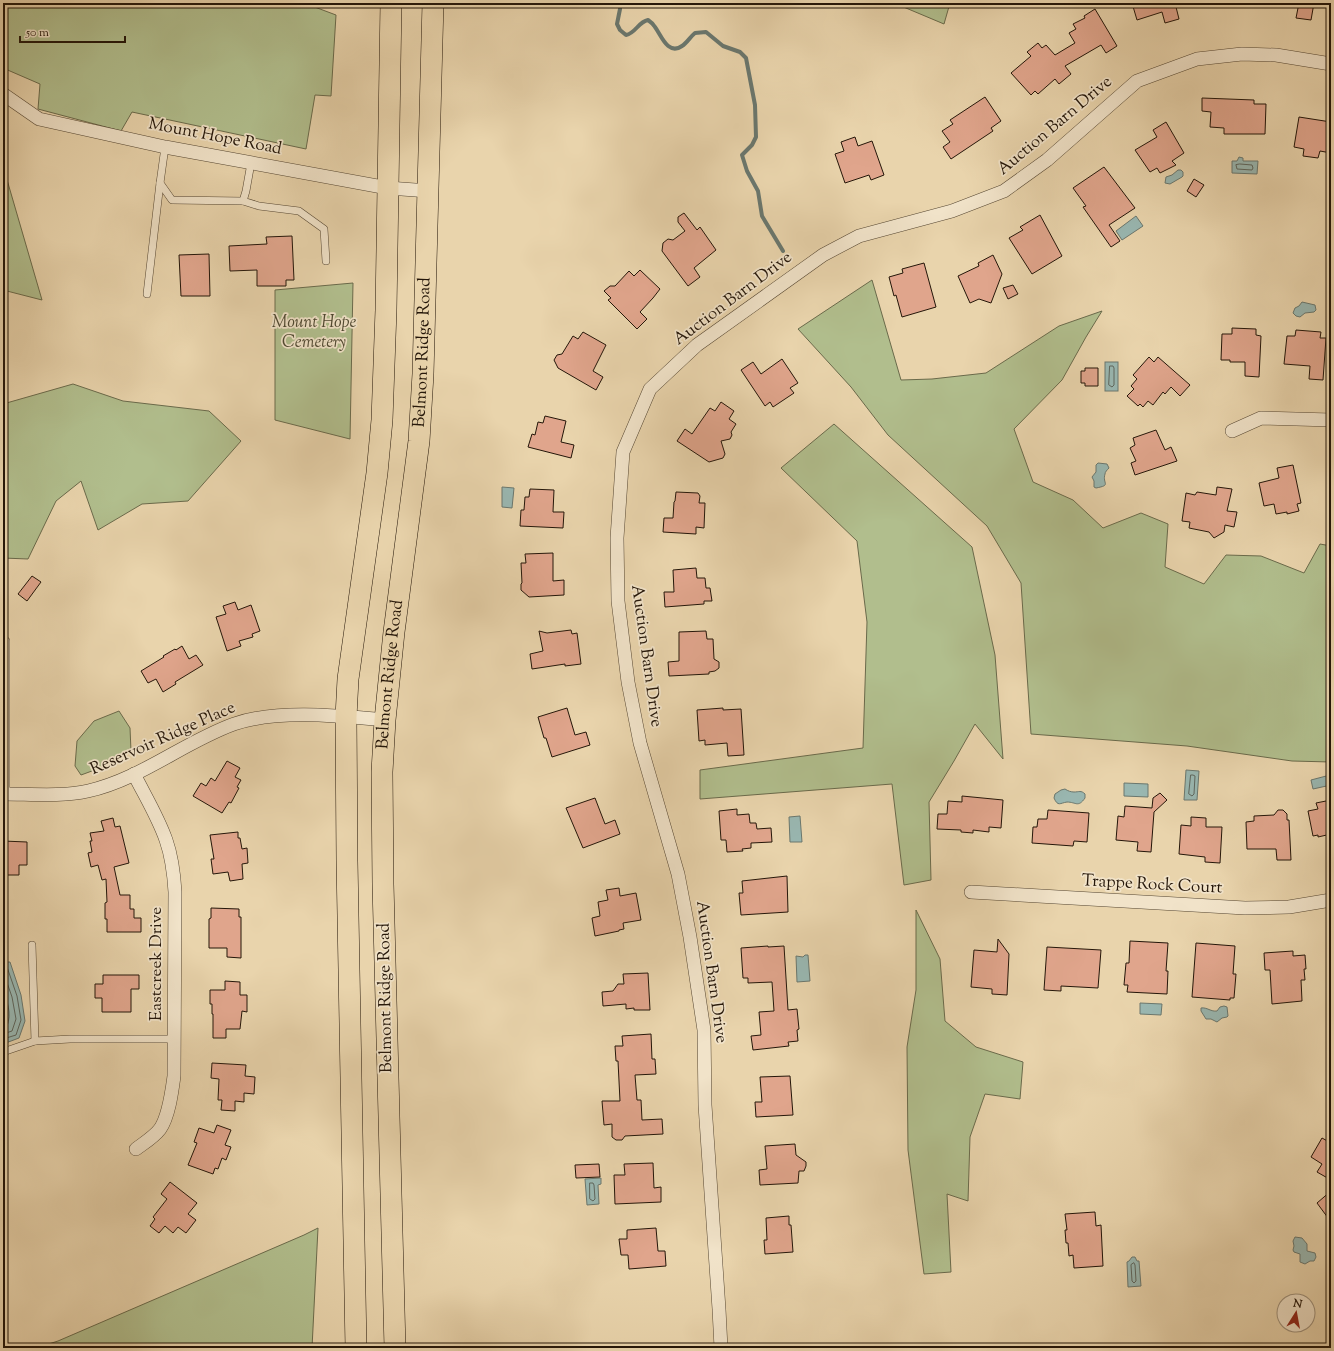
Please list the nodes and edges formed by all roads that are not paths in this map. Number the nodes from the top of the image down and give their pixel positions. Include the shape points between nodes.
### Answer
1 (391, 3) edge
2 (433, 3) edge
3 (1331, 64) edge
4 (3, 94) edge
5 (165, 147) junction
6 (251, 163) junction
7 (160, 183) junction
8 (388, 188) junction
9 (429, 191) junction
10 (242, 200) junction
11 (326, 261) dead end
12 (147, 294) dead end
13 (1331, 420) edge
14 (1232, 431) dead end
15 (6, 641) dead end
16 (346, 717) junction
17 (386, 720) junction
18 (134, 774) junction
19 (4, 794) edge
20 (971, 892) dead end
21 (1331, 900) edge
22 (32, 945) dead end
23 (174, 1039) junction
24 (35, 1041) junction
25 (3, 1052) edge
26 (136, 1149) dead end
27 (356, 1348) edge
28 (395, 1348) edge
29 (720, 1348) edge

1 - 8 main road
2 - 9 main road, Belmont Ridge Road
3 - 29 street, Auction Barn Drive via 1276,55 1242,54 1198,59 1137,81 1047,160 1004,191 952,211 859,236 823,255 697,344 650,389 623,452 617,538 618,601 628,682 640,743 678,874 704,1030 705,1105
4 - 5 street, Mount Hope Road via 39,119
5 - 6 street, Mount Hope Road
5 - 7 lane
6 - 8 street, Mount Hope Road
6 - 10 lane
7 - 10 lane via 172,200
7 - 12 lane
8 - 9 street, Mount Hope Road
8 - 16 main road via 380,442 348,679
9 - 17 main road, Belmont Ridge Road via 419,441 394,632
10 - 11 lane via 259,206 298,211 324,229
13 - 14 street via 1261,418
15 - 19 lane
16 - 17 street, Reservoir Ridge Place
16 - 18 street, Reservoir Ridge Place via 276,716 235,724
16 - 27 main road via 346,861
17 - 28 main road, Belmont Ridge Road via 382,772 383,884
18 - 19 street, Reservoir Ridge Place via 87,791 64,794
18 - 23 street, Eastcreek Drive via 166,841 173,870
20 - 21 street, Trappe Rock Court via 1245,908 1289,907
22 - 24 lane
23 - 24 lane via 70,1038
23 - 26 street, Eastcreek Drive via 174,1076 170,1104 160,1128
24 - 25 lane

